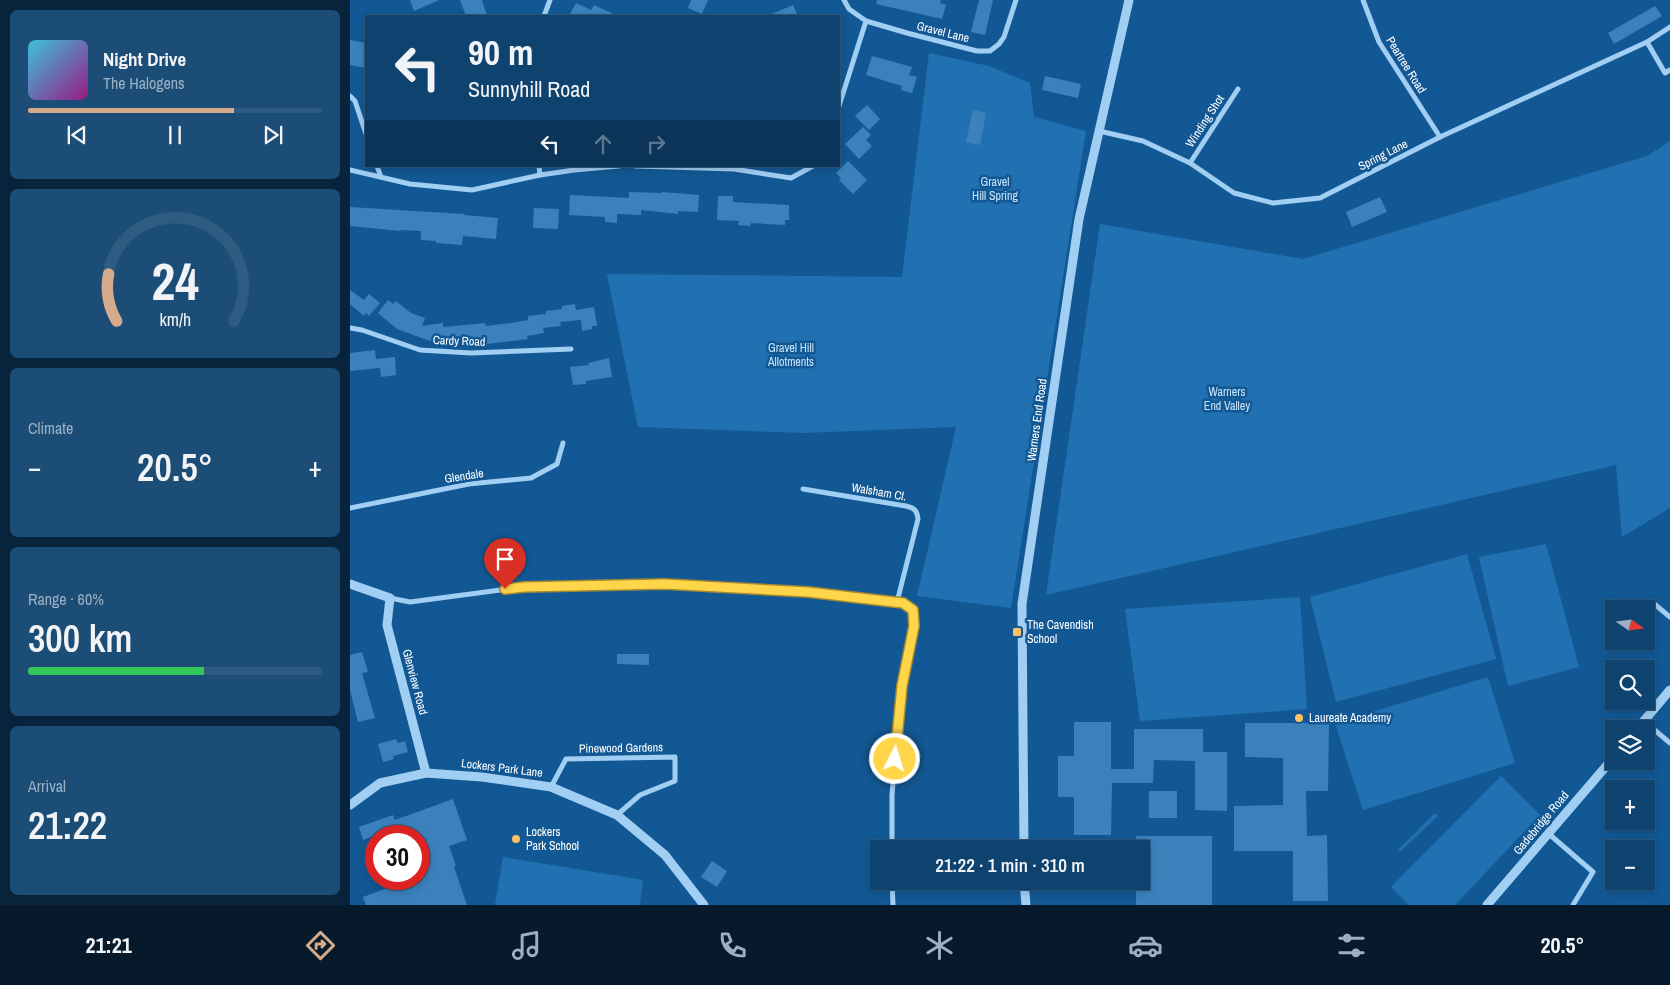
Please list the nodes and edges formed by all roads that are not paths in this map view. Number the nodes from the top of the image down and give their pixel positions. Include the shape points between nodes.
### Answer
1 (550, 0) edge
2 (844, 0) edge
3 (1016, 0) edge
4 (1129, 0) edge
5 (1363, 0) edge
6 (544, 15) edge
7 (866, 21) junction
8 (1670, 27) edge
9 (1647, 42) junction
10 (1670, 70) edge
11 (1238, 89) dead end
12 (350, 96) edge
13 (840, 103) edge
14 (365, 131) edge
15 (1099, 131) junction
16 (1440, 137) junction
17 (1190, 163) junction
18 (377, 167) edge
19 (539, 167) edge
20 (608, 167) edge
21 (660, 167) edge
22 (811, 167) edge
23 (350, 170) edge
24 (540, 175) junction
25 (380, 178) junction
26 (350, 328) edge
27 (571, 349) dead end
28 (563, 442) dead end
29 (803, 489) dead end
30 (350, 508) edge
31 (350, 584) edge
32 (390, 598) junction
33 (897, 602) junction
34 (1655, 604) edge
35 (1670, 617) edge
36 (1670, 690) edge
37 (1645, 720) edge
38 (1655, 730) edge
39 (1670, 743) edge
40 (1605, 768) edge
41 (426, 773) junction
42 (551, 786) junction
43 (350, 805) edge
44 (616, 815) junction
45 (1548, 834) junction
46 (892, 840) edge
47 (1024, 840) edge
48 (892, 890) edge
49 (1025, 890) edge
50 (704, 905) edge
51 (893, 905) edge
52 (1026, 905) edge
53 (1487, 905) edge
54 (1573, 905) edge

1 - 6 street
2 - 7 street, Gravel Lane
3 - 7 street, Gravel Lane via 1004,37 990,51 977,51
4 - 15 street, Warners End Road
5 - 16 street, Peartree Road via 1379,42
7 - 13 street
8 - 9 street, Spring Lane
9 - 10 street via 1665,73
9 - 16 street, Spring Lane
11 - 17 street, Winding Shot
12 - 14 street via 355,101
15 - 17 street, Spring Lane via 1143,141
15 - 47 street, Warners End Road via 1079,219 1022,604
16 - 17 street, Spring Lane via 1320,198 1272,203 1234,192
18 - 25 street
19 - 24 street
20 - 24 street
21 - 22 street via 734,170 791,178
23 - 25 street
24 - 25 street via 472,190
26 - 27 street, Cardy Road via 420,350 471,353
28 - 30 street, Glendale via 557,464 531,478 469,484
29 - 33 street, Walsham Cl. via 906,506 917,512
31 - 32 street
32 - 33 street via 410,602 524,587 665,584 808,592
32 - 41 street, Glenview Road via 386,624
33 - 46 street via 913,610 914,626 902,686 892,795
34 - 35 street
36 - 37 street
38 - 39 street
40 - 45 street, Gadebridge Road
41 - 42 street, Lockers Park Lane
41 - 43 street, Lockers Park Lane via 380,783
42 - 44 street, Lockers Park Lane
42 - 44 street, Pinewood Gardens via 566,759 675,757 675,781 640,795
44 - 50 street, Lockers Park Lane via 664,855
45 - 53 street, Gadebridge Road
45 - 54 street via 1593,872
48 - 51 street
49 - 52 street

